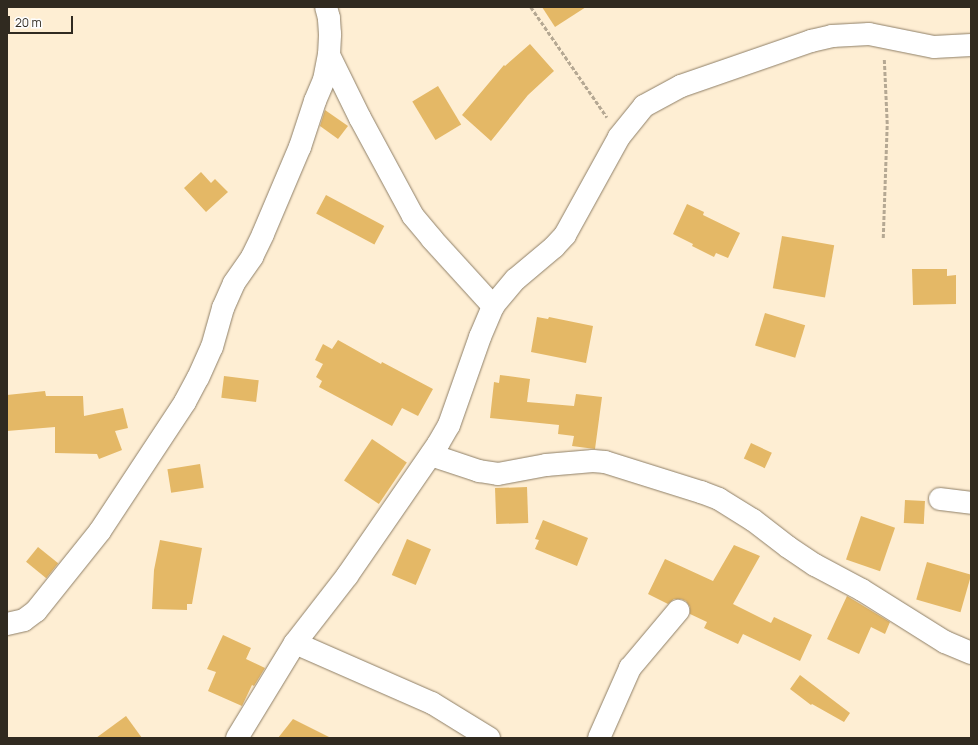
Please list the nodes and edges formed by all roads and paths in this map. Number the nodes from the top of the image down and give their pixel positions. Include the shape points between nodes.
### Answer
1 (326, 7) edge
2 (531, 7) edge
3 (883, 36) junction
4 (971, 46) edge
5 (329, 55) junction
6 (619, 137) junction
7 (883, 238) dead end
8 (493, 306) junction
9 (431, 455) junction
10 (940, 499) dead end
11 (971, 503) edge
12 (678, 611) dead end
13 (7, 624) edge
14 (295, 643) junction
15 (971, 654) edge
16 (237, 738) edge
17 (489, 738) edge
18 (599, 738) edge

1 - 5 street via 329,18
2 - 6 path via 593,94
3 - 4 street via 934,47
3 - 6 street via 844,34 811,41 681,86 644,106
3 - 7 path via 887,124
5 - 8 street via 413,216
5 - 13 street via 324,80 300,147 252,257 234,283 223,308 212,347 185,402 100,531 46,600 30,616
6 - 8 street via 565,235 516,279
8 - 9 street via 449,425
9 - 14 street via 347,576
9 - 15 street via 479,471 498,474 546,465 605,462 701,492 719,499 815,564 946,642
10 - 11 street
12 - 18 street via 630,668
14 - 16 street
14 - 17 street via 432,703

